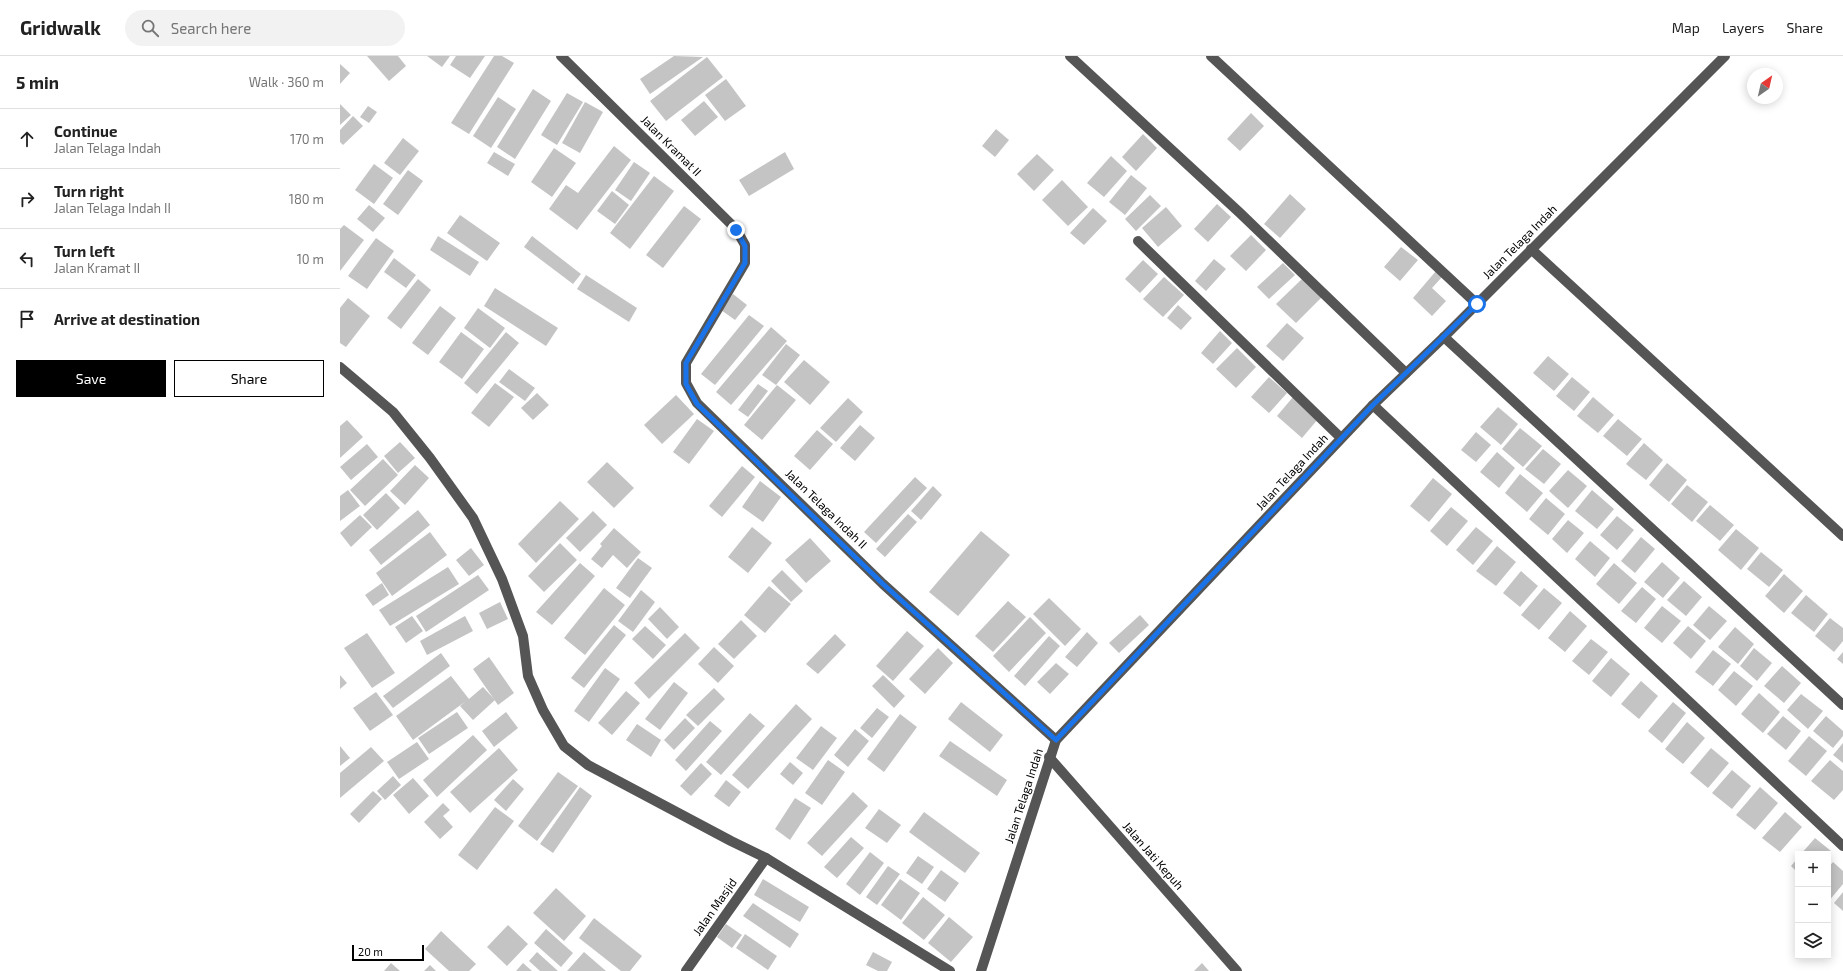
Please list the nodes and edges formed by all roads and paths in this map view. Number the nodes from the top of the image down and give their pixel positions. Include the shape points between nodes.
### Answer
1 (561, 56) edge
2 (1070, 56) edge
3 (1211, 56) edge
4 (1724, 56) edge
5 (1138, 242) dead end
6 (1531, 249) junction
7 (745, 263) joint
8 (1477, 304) junction
9 (1444, 337) junction
10 (340, 367) edge
11 (1406, 374) junction
12 (1373, 405) junction
13 (1335, 431) junction
14 (1843, 536) edge
15 (1843, 706) edge
16 (1056, 740) junction
17 (1049, 757) junction
18 (1841, 840) edge
19 (766, 858) junction
20 (686, 971) edge
21 (950, 971) edge
22 (981, 971) edge
23 (1237, 971) edge

1 - 7 street, Jalan Kramat II via 736,230 745,246
2 - 11 street via 1240,213
3 - 8 street
4 - 6 street, Jalan Telaga Indah
5 - 13 street
6 - 8 street, Jalan Telaga Indah
6 - 14 street
7 - 16 street, Jalan Telaga Indah II via 686,363 686,384 691,395 697,404 883,584
8 - 9 street, Jalan Telaga Indah
9 - 11 street, Jalan Telaga Indah
9 - 15 street
10 - 19 street via 393,412 473,518 502,579 523,636 528,676 543,710 564,746 588,765
11 - 12 street, Jalan Telaga Indah
12 - 13 street, Jalan Telaga Indah
12 - 18 street
13 - 16 street, Jalan Telaga Indah
16 - 17 street, Jalan Telaga Indah
17 - 22 street, Jalan Telaga Indah
17 - 23 street, Jalan Jati Kepuh
19 - 20 street, Jalan Masjid
19 - 21 street

